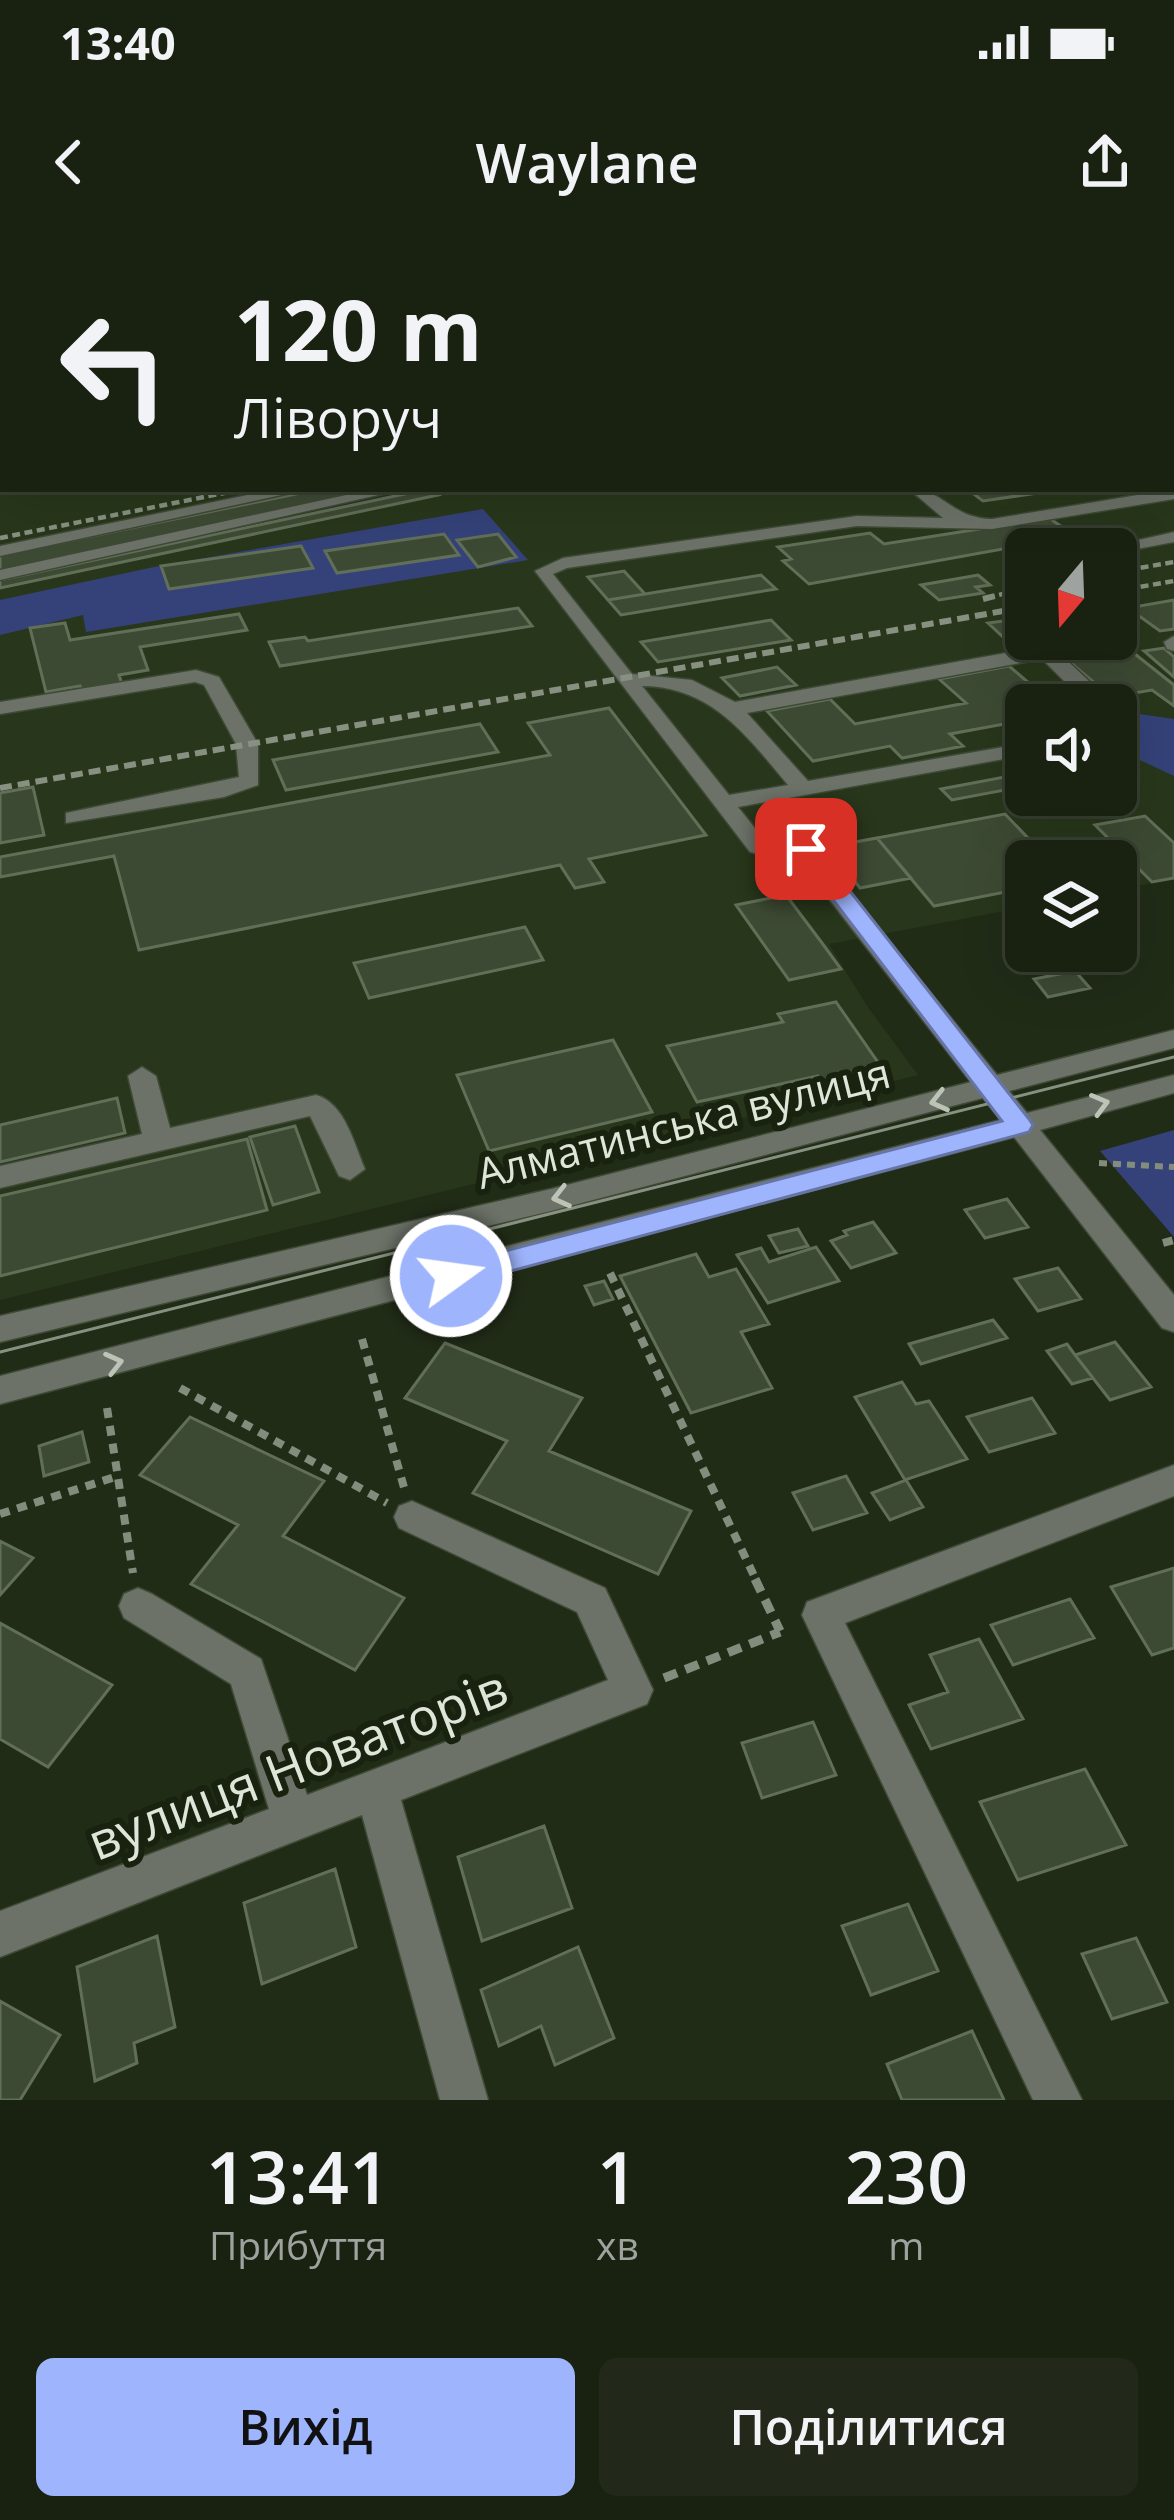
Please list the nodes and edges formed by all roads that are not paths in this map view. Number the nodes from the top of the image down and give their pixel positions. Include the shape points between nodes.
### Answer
1 (286, 492) edge
2 (383, 492) edge
3 (921, 492) edge
4 (1174, 494) edge
5 (962, 524) junction
6 (1174, 537) edge
7 (1137, 544) edge
8 (0, 550) edge
9 (0, 575) edge
10 (1005, 655) edge
11 (1063, 660) edge
12 (625, 680) junction
13 (1084, 684) edge
14 (0, 709) edge
15 (733, 709) junction
16 (1005, 753) edge
17 (803, 789) junction
18 (723, 803) junction
19 (74, 818) dead end
20 (798, 844) dead end
21 (758, 847) dead end
22 (1174, 1039) edge
23 (142, 1076) dead end
24 (1174, 1084) edge
25 (991, 1088) junction
26 (1020, 1125) junction
27 (158, 1140) junction
28 (350, 1169) dead end
29 (0, 1178) edge
30 (1174, 1319) edge
31 (0, 1329) edge
32 (0, 1390) edge
33 (1174, 1480) edge
34 (412, 1517) road end
35 (138, 1606) road end
36 (377, 1792) junction
37 (295, 1822) junction
38 (0, 1934) edge
39 (464, 2100) edge
40 (1058, 2100) edge

1 - 8 street
2 - 9 street
3 - 5 street
4 - 5 street
5 - 12 street via 857,521 544,571
6 - 7 street
10 - 15 street
11 - 13 street
12 - 15 street via 685,681
12 - 18 street
14 - 19 street via 196,676 212,681 247,744 250,780
15 - 17 street
16 - 17 street
17 - 18 street
18 - 21 street
20 - 25 street
22 - 25 street, Алматинська вулиця
23 - 27 street
26 -> 24 street, Алматинська вулиця
25 - 26 street
25 -> 31 street, Алматинська вулиця
26 - 30 street
32 -> 26 street, Алматинська вулиця
27 - 28 street via 316,1105
27 - 29 street
33 - 40 street via 801,1623
34 - 36 street, вулиця Новаторів via 591,1600 633,1690
35 - 37 street via 248,1672
36 - 37 street, вулиця Новаторів
36 - 39 street
37 - 38 street, вулиця Новаторів

